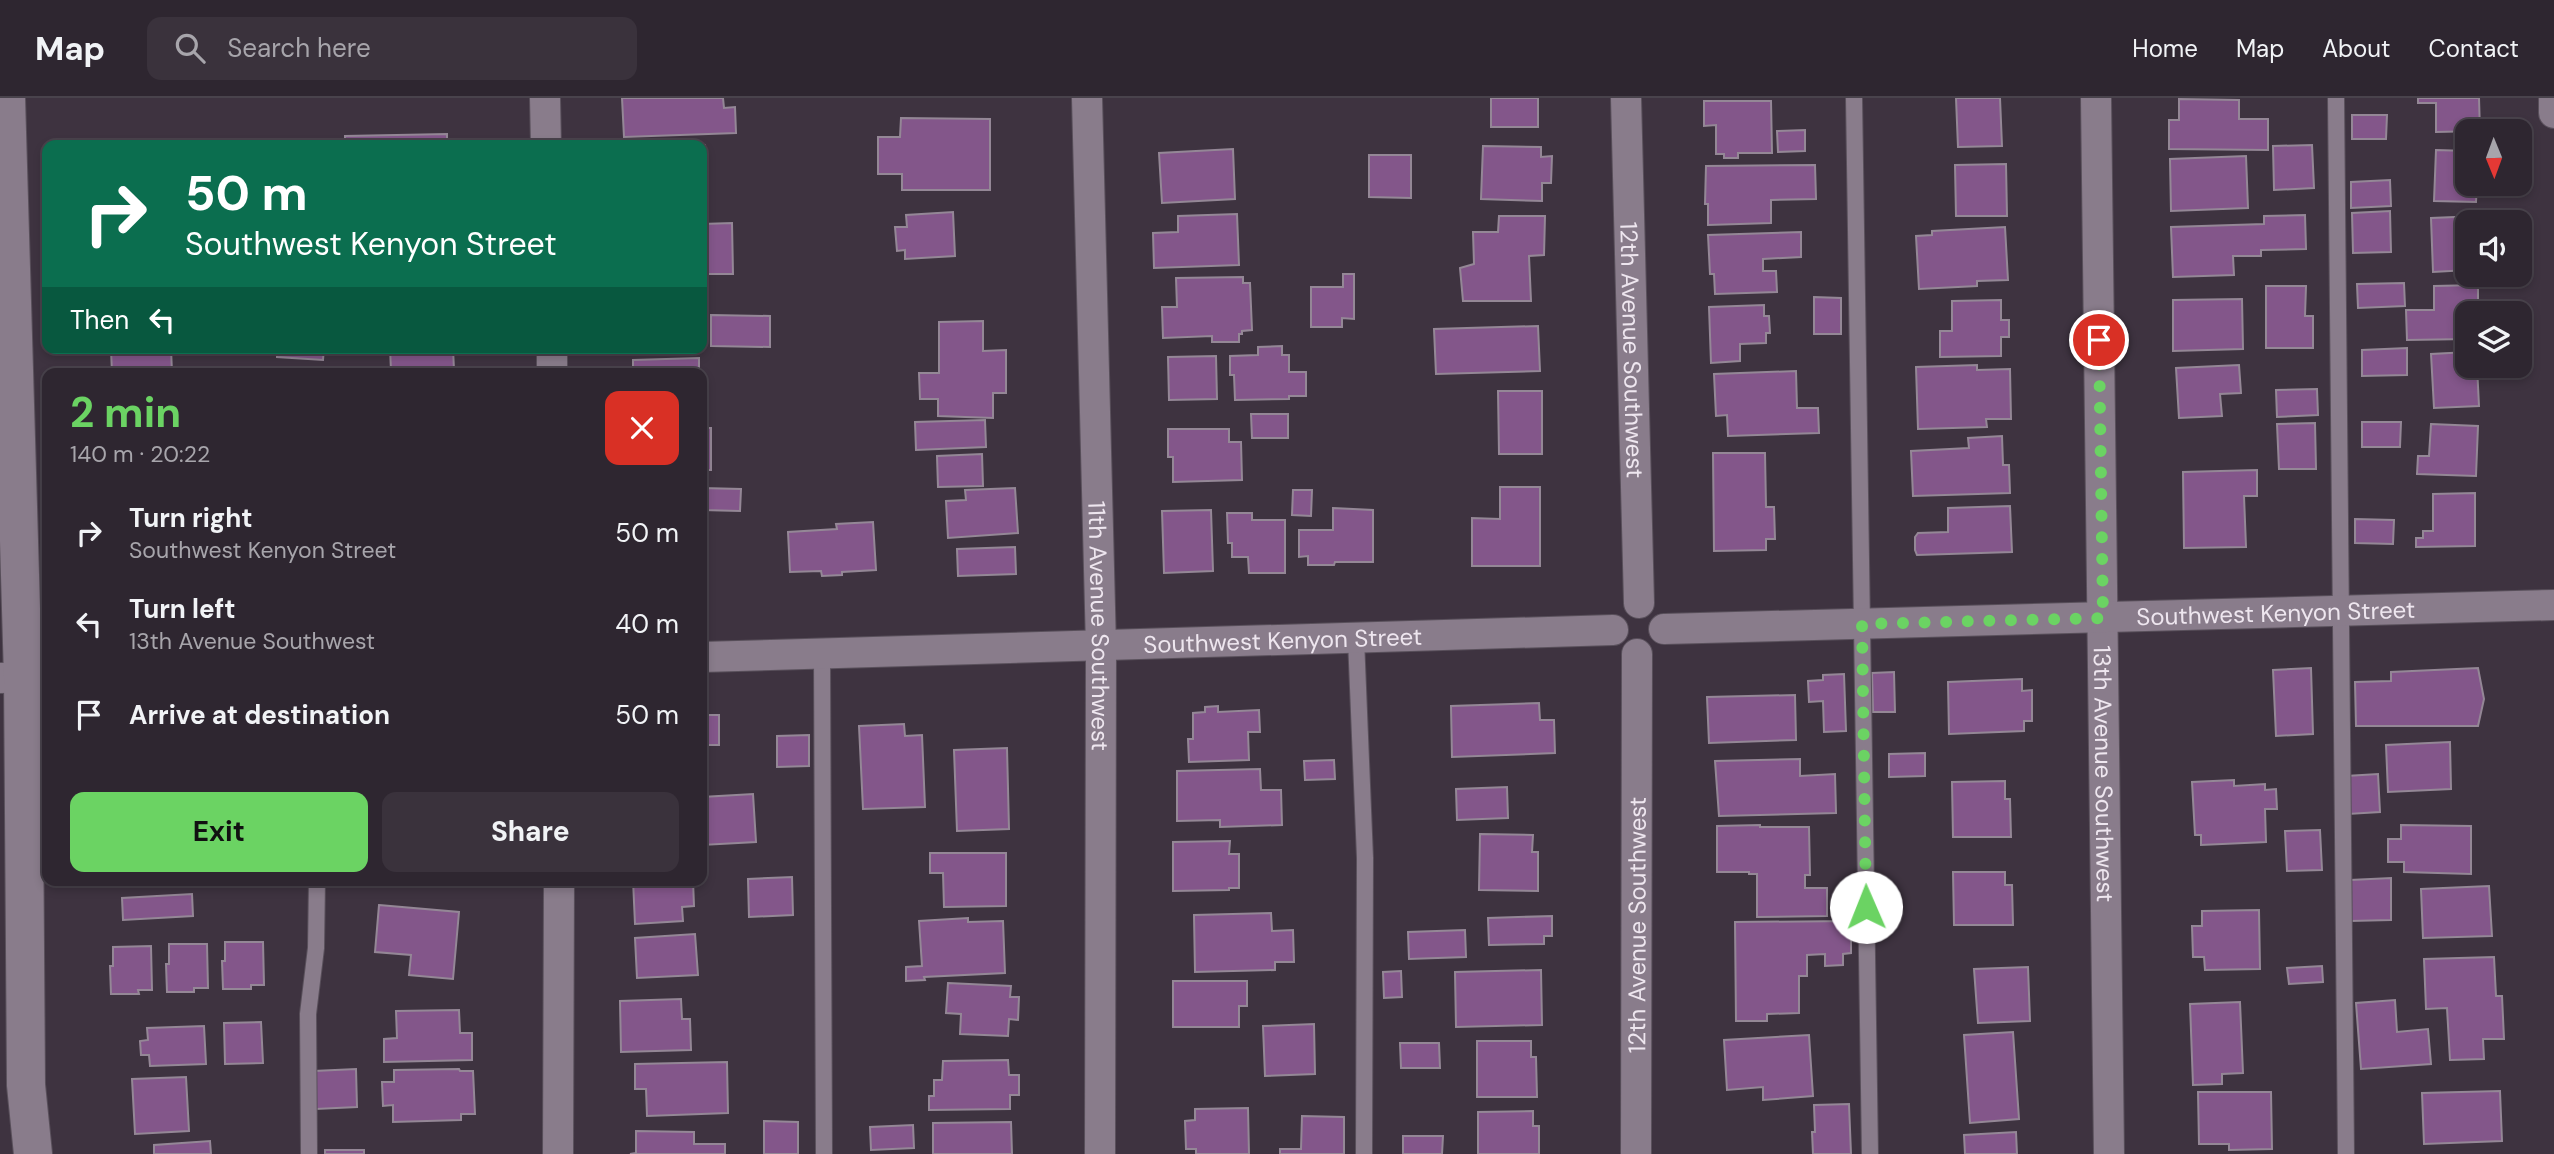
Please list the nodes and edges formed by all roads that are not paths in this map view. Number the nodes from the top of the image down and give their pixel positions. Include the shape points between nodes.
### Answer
1 (6, 98) edge
2 (545, 98) edge
3 (1087, 98) edge
4 (1626, 98) edge
5 (1854, 98) edge
6 (2096, 98) edge
7 (2336, 98) edge
8 (2554, 98) edge
9 (2554, 113) edge
10 (547, 140) edge
11 (1639, 603) junction
12 (2554, 605) edge
13 (2342, 609) junction
14 (2103, 618) junction
15 (1862, 624) junction
16 (1664, 629) junction
17 (1613, 630) junction
18 (1356, 639) junction
19 (1101, 647) junction
20 (822, 654) junction
21 (1637, 654) junction
22 (707, 657) edge
23 (24, 677) edge
24 (317, 886) edge
25 (559, 886) edge
26 (33, 1154) edge
27 (309, 1154) edge
28 (558, 1154) edge
29 (824, 1154) edge
30 (1100, 1154) edge
31 (1364, 1154) edge
32 (1636, 1154) edge
33 (1870, 1154) edge
34 (2109, 1154) edge
35 (2346, 1154) edge

1 - 23 street
2 - 10 street
3 - 19 street, 11th Avenue Southwest
4 - 11 street, 12th Avenue Southwest
5 - 15 lane
6 - 14 street, 13th Avenue Southwest
7 - 13 lane
8 - 9 street
11 - 16 street via 1657,611
11 - 17 street via 1620,611
12 - 13 street, Southwest Kenyon Street
13 - 14 street, Southwest Kenyon Street
13 - 35 lane
14 - 15 street, Southwest Kenyon Street
14 - 34 street, 13th Avenue Southwest
15 - 16 street, Southwest Kenyon Street
15 - 33 lane
16 - 21 street via 1656,648
17 - 18 street, Southwest Kenyon Street
17 - 21 street via 1623,650
18 - 19 street, Southwest Kenyon Street
18 - 31 lane via 1365,858
19 - 20 street, Southwest Kenyon Street
19 - 30 street, 11th Avenue Southwest
20 - 22 street, Southwest Kenyon Street
20 - 29 lane
21 - 32 street, 12th Avenue Southwest
23 - 26 street via 18,848 26,1085
24 - 27 lane via 308,1014
25 - 28 street

